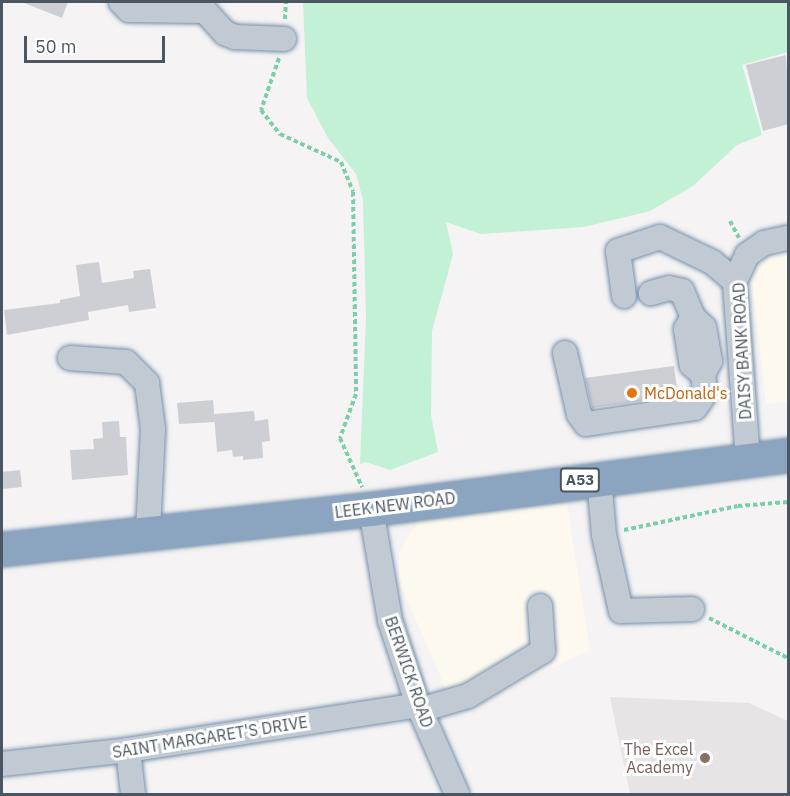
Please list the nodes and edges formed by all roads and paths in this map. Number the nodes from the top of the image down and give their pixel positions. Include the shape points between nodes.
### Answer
1 (121, 2) edge
2 (286, 2) edge
3 (284, 39) junction
4 (789, 238) edge
5 (735, 281) junction
6 (651, 293) dead end
7 (624, 296) dead end
8 (566, 353) dead end
9 (70, 358) dead end
10 (789, 455) edge
11 (748, 459) junction
12 (599, 478) junction
13 (789, 502) edge
14 (371, 509) junction
15 (148, 530) junction
16 (604, 535) junction
17 (2, 549) edge
18 (540, 606) dead end
19 (692, 609) joint
20 (789, 658) edge
21 (419, 707) junction
22 (128, 750) junction
23 (2, 765) edge
24 (133, 795) edge
25 (457, 795) edge

1 - 3 street via 129,10 205,11 225,33 235,37
2 - 3 path
3 - 14 path via 261,110 280,134 341,162 353,192 356,393 340,438
4 - 5 street, DAISY BANK ROAD via 764,243 747,255
5 - 7 street via 712,262 660,237 610,253
5 - 11 street, DAISY BANK ROAD
6 - 8 street via 669,288 682,291 693,317 686,329 692,365 703,374 705,393 695,408 586,424 579,414
9 - 15 street via 126,362 147,383 153,429
10 - 11 highway, LEEK NEW ROAD / A53
11 - 12 highway, LEEK NEW ROAD / A53
12 - 14 highway, LEEK NEW ROAD / A53
12 - 16 street
13 - 16 path via 738,506
14 - 15 highway, LEEK NEW ROAD / A53
14 - 21 street, BERWICK ROAD via 390,620
15 - 17 highway, LEEK NEW ROAD / A53
16 - 19 street via 621,611
18 - 21 street, SAINT MARGARET'S DRIVE via 543,651 468,696
19 - 20 path
21 - 22 street, SAINT MARGARET'S DRIVE
21 - 25 street, BERWICK ROAD
22 - 23 street, SAINT MARGARET'S DRIVE
22 - 24 street

